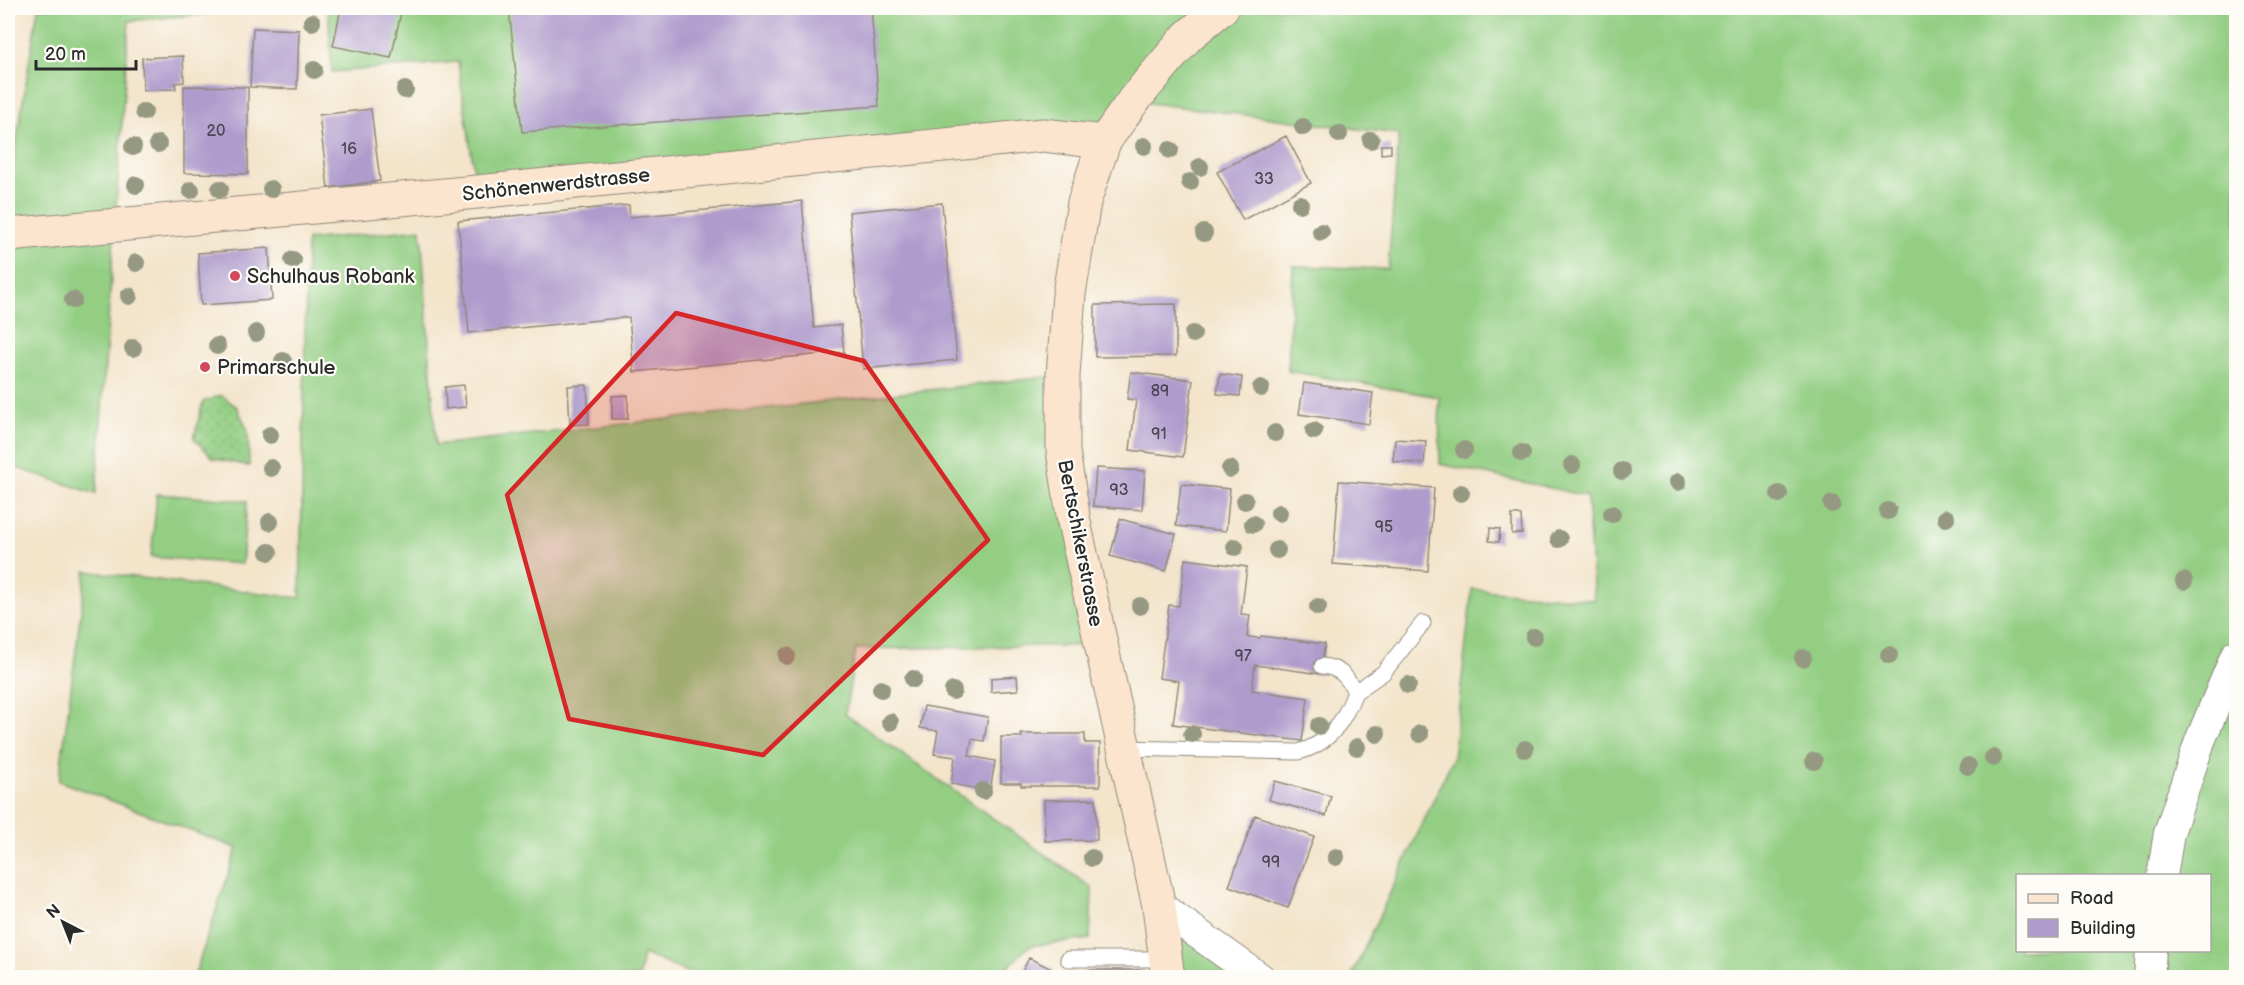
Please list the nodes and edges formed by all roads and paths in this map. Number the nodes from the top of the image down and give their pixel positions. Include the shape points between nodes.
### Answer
1 (1222, 8) edge
2 (1104, 142) junction
3 (8, 235) edge
4 (1423, 623) dead end
5 (2236, 655) edge
6 (1322, 666) dead end
7 (1355, 692) junction
8 (1124, 748) junction
9 (2162, 874) edge
10 (1159, 906) junction
11 (2151, 952) edge
12 (1068, 959) dead end
13 (1167, 969) edge
14 (1260, 978) edge
15 (2149, 978) edge

1 - 2 street, Bertschikerstrasse via 1188,36
2 - 3 street, Schönenwerdstrasse via 1043,135
2 - 8 street, Bertschikerstrasse via 1084,202 1069,294 1063,451 1074,522
4 - 7 lane via 1383,673
5 - 9 street via 2176,812
6 - 7 lane via 1342,672
7 - 8 lane via 1340,725 1322,743 1298,752
8 - 10 street, Bertschikerstrasse
10 - 13 street, Bertschikerstrasse
10 - 14 street
11 - 15 street
12 - 13 lane

